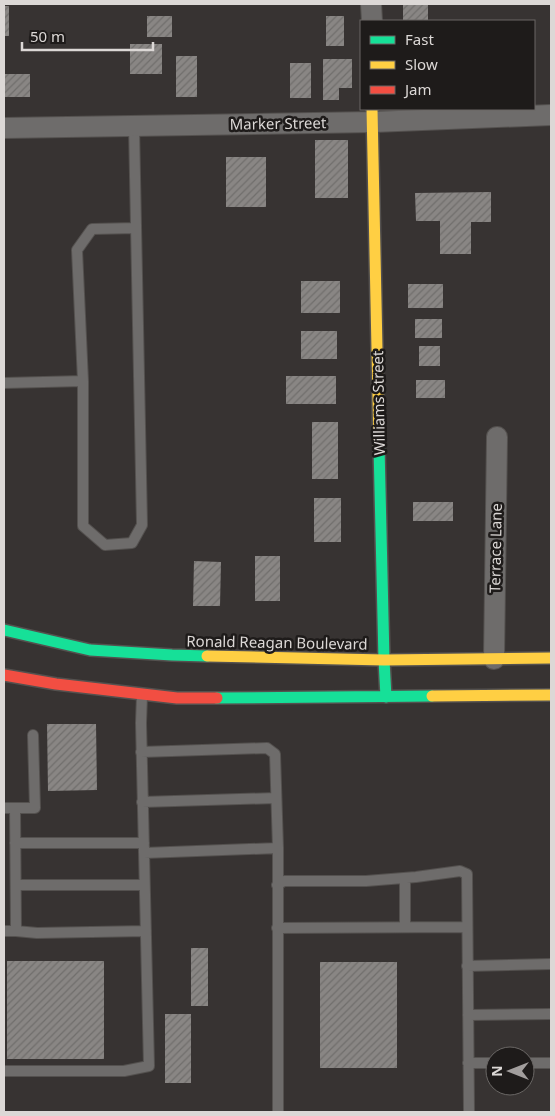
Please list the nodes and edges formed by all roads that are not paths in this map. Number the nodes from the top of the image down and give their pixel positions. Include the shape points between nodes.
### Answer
1 (372, 4) edge
2 (372, 20) edge
3 (373, 115) edge
4 (551, 115) edge
5 (134, 126) junction
6 (4, 128) edge
7 (136, 228) junction
8 (83, 381) junction
9 (4, 383) edge
10 (497, 438) dead end
11 (4, 630) edge
12 (551, 658) edge
13 (494, 659) junction
14 (384, 660) junction
15 (4, 675) edge
16 (142, 694) junction
17 (551, 695) edge
18 (386, 696) junction
19 (33, 735) dead end
20 (141, 752) junction
21 (276, 798) junction
22 (142, 802) junction
23 (4, 808) edge
24 (15, 808) junction
25 (15, 843) junction
26 (144, 848) junction
27 (278, 848) junction
28 (405, 878) junction
29 (16, 884) junction
30 (277, 884) junction
31 (144, 885) junction
32 (405, 927) junction
33 (467, 927) junction
34 (277, 928) junction
35 (16, 930) junction
36 (4, 931) edge
37 (146, 931) junction
38 (551, 964) edge
39 (467, 966) junction
40 (551, 1014) edge
41 (468, 1015) junction
42 (468, 1063) junction
43 (485, 1063) edge
44 (535, 1063) edge
45 (551, 1063) edge
46 (4, 1071) edge
47 (278, 1112) edge
48 (469, 1112) edge

1 - 2 street
3 - 4 street, Marker Street
3 - 5 street, Marker Street
3 - 14 main road, Williams Street
5 - 6 street, Marker Street
5 - 7 lane
7 - 8 lane via 92,228 77,250
7 - 8 lane via 142,525 132,543 105,545 83,526
8 - 9 lane
10 - 13 street, Terrace Lane
11 - 14 main road, Ronald Reagan Boulevard via 90,650
12 - 13 main road, Ronald Reagan Boulevard
13 - 14 main road, Ronald Reagan Boulevard
14 - 18 main road, Williams Street
15 - 16 main road
16 - 18 main road via 178,698
16 - 20 lane
17 - 18 main road
19 - 24 lane via 34,808
20 - 21 lane via 267,748 275,754
20 - 22 lane
21 - 22 lane
21 - 27 lane
22 - 26 lane
23 - 24 lane
24 - 25 lane
25 - 26 lane
25 - 29 lane
26 - 27 lane
26 - 31 lane
27 - 30 lane
28 - 30 lane via 284,881
28 - 32 lane
28 - 33 lane via 467,874
29 - 31 lane
29 - 35 lane
30 - 34 lane
31 - 37 lane
32 - 33 lane
32 - 34 lane
33 - 39 lane
34 - 47 lane
35 - 36 lane
35 - 37 lane via 37,933
37 - 46 lane via 149,1066 124,1071
38 - 39 lane
39 - 41 lane
40 - 41 lane
41 - 42 lane
42 - 43 lane
42 - 48 lane
44 - 45 lane

